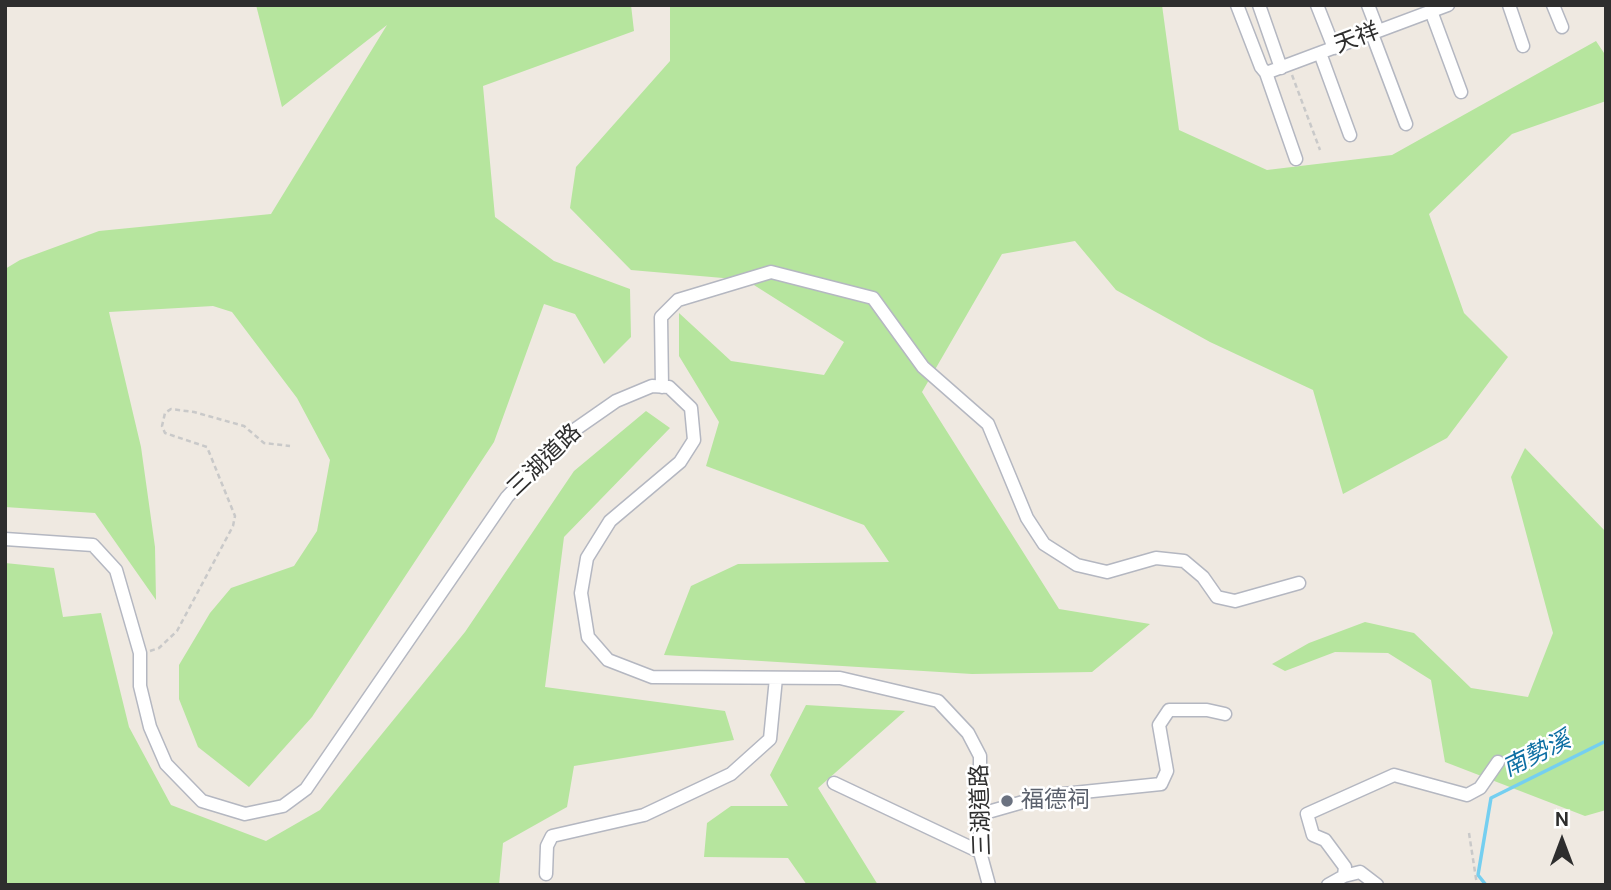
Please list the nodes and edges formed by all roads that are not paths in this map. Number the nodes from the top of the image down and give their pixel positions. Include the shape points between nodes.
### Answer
1 (1237, 5) edge
2 (1259, 5) edge
3 (1317, 5) edge
4 (1368, 5) edge
5 (1448, 5) edge
6 (1509, 5) edge
7 (1553, 5) edge
8 (1431, 12) junction
9 (1562, 27) dead end
10 (1375, 33) junction
11 (1523, 46) dead end
12 (1334, 48) junction
13 (1320, 53) junction
14 (1285, 66) junction
15 (1266, 74) junction
16 (1461, 92) dead end
17 (1406, 124) dead end
18 (1350, 135) dead end
19 (1296, 159) dead end
20 (662, 387) junction
21 (5, 539) edge
22 (1299, 583) dead end
23 (776, 678) junction
24 (1225, 714) dead end
25 (1498, 762) dead end
26 (834, 783) dead end
27 (981, 814) junction
28 (980, 852) junction
29 (546, 874) dead end
30 (1344, 876) junction
31 (989, 885) edge
32 (1328, 885) edge
33 (1377, 885) edge

1 - 15 street
2 - 14 street
3 - 12 street
4 - 10 street
5 - 8 street, 天祥
6 - 11 street
7 - 9 street
8 - 10 street, 天祥
8 - 16 street
10 - 12 street, 天祥
10 - 17 street
12 - 13 street, 天祥
13 - 14 street, 天祥
13 - 18 street
14 - 15 street, 天祥
15 - 19 street
20 - 21 street, 三湖道路 via 652,386 616,401 571,432 507,497 306,789 283,806 245,814 202,801 166,764 150,727 140,653 117,570 93,545
20 - 22 street via 661,317 678,300 771,272 873,298 923,367 988,424 1027,518 1044,544 1077,565 1107,572 1156,558 1184,561 1217,597 1235,601
20 - 23 street, 三湖道路 via 669,387 691,408 694,440 680,463 610,520 587,558 581,593 588,637 608,660 652,677
23 - 27 street, 三湖道路 via 840,678 938,701 968,733 981,756
23 - 29 street via 770,738 731,774 644,815 552,836
24 - 27 street via 1169,710 1158,725 1167,771 1161,784 1044,796
25 - 30 street via 1480,788 1467,795 1394,775 1307,814 1313,835 1325,840 1345,867
26 - 28 street
27 - 28 street, 三湖道路
28 - 31 street, 三湖道路
30 - 32 street
30 - 33 street via 1360,872

